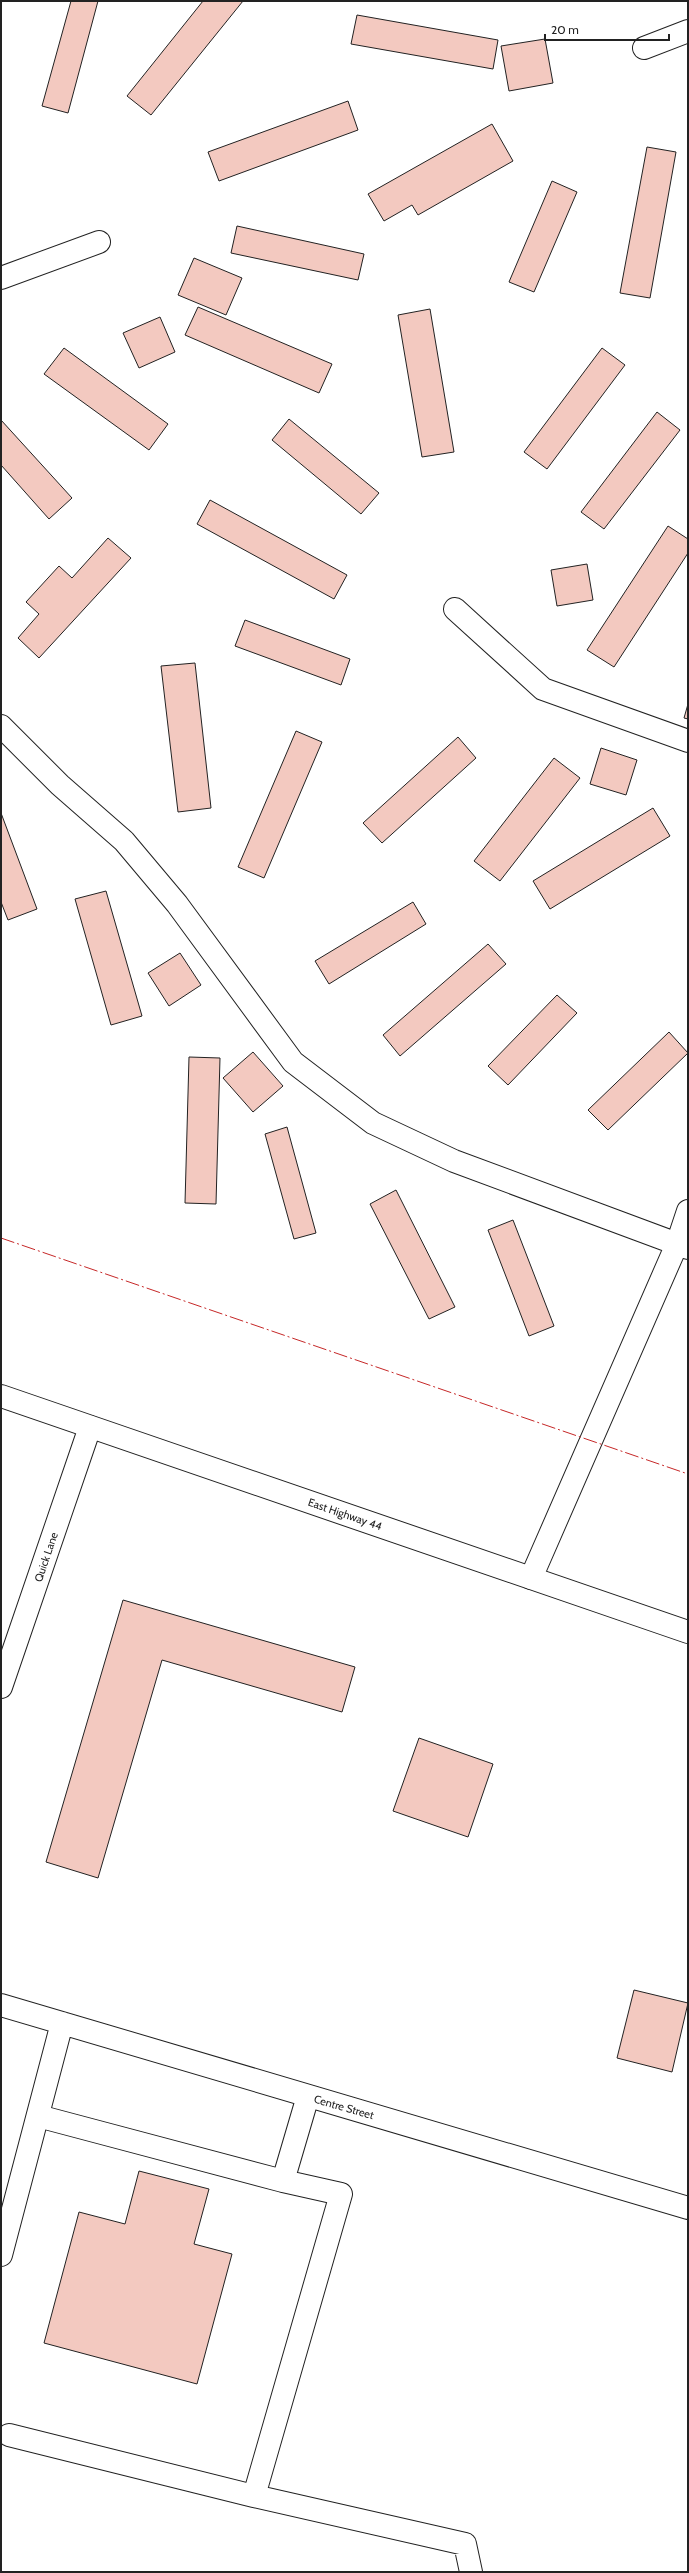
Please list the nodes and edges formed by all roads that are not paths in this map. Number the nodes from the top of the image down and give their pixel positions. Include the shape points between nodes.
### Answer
1 (688, 31) edge
2 (644, 48) dead end
3 (99, 242) dead end
4 (1, 278) edge
5 (455, 609) dead end
6 (1, 726) edge
7 (688, 741) edge
8 (688, 1211) edge
9 (682, 1246) edge
10 (1, 1396) edge
11 (90, 1427) junction
12 (531, 1578) junction
13 (688, 1632) edge
14 (1, 1687) edge
15 (1, 2005) edge
16 (62, 2023) junction
17 (308, 2096) junction
18 (38, 2116) junction
19 (283, 2181) junction
20 (688, 2208) edge
21 (1, 2255) edge
22 (9, 2435) dead end
23 (254, 2496) junction
24 (471, 2572) edge

1 - 2 street
3 - 4 street
5 - 7 street via 544,689
6 - 9 street via 60,785 124,841 177,904 293,1062 373,1123 454,1161
8 - 9 street
9 - 12 street
10 - 11 street, East Highway 44
11 - 12 street, East Highway 44
11 - 14 street, Quick Lane
12 - 13 street, East Highway 44
15 - 16 street, Centre Street
16 - 17 street, Centre Street
16 - 18 street
17 - 19 street
17 - 20 street, Centre Street
18 - 19 street
18 - 21 street
19 - 23 street via 341,2194
22 - 23 street
23 - 24 street via 464,2544

